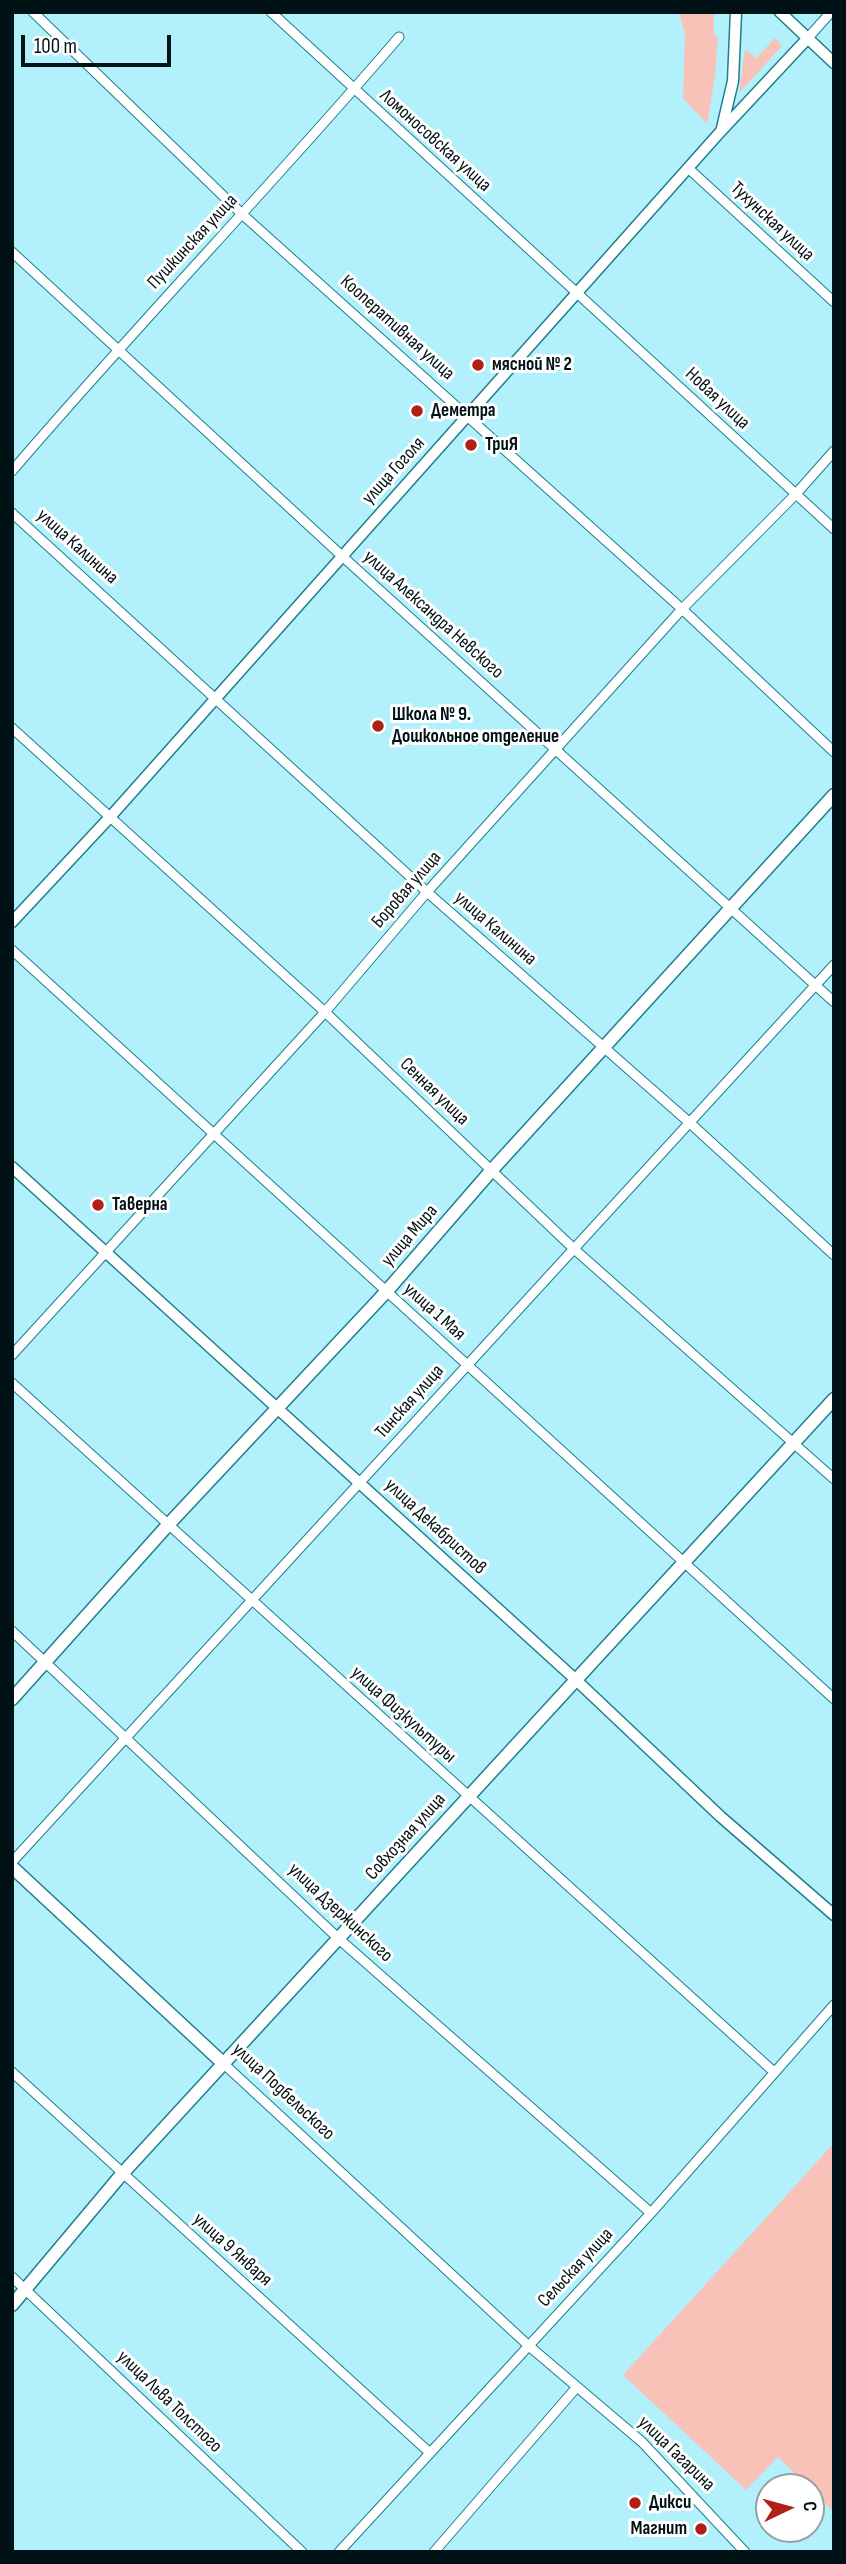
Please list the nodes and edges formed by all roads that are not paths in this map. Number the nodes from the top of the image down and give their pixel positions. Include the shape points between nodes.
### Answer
1 (33, 12) edge
2 (271, 12) edge
3 (736, 12) edge
4 (780, 12) edge
5 (831, 12) edge
6 (399, 37) dead end
7 (807, 39) junction
8 (834, 63) edge
9 (353, 91) junction
10 (721, 131) junction
11 (688, 168) junction
12 (243, 215) junction
13 (12, 252) edge
14 (576, 293) junction
15 (834, 302) edge
16 (117, 348) junction
17 (467, 415) junction
18 (834, 452) edge
19 (12, 471) edge
20 (795, 495) junction
21 (12, 513) edge
22 (834, 529) edge
23 (342, 556) junction
24 (682, 609) junction
25 (216, 696) junction
26 (12, 728) edge
27 (557, 750) junction
28 (834, 752) edge
29 (834, 795) edge
30 (111, 816) junction
31 (427, 892) junction
32 (732, 909) junction
33 (12, 922) edge
34 (12, 950) edge
35 (834, 965) edge
36 (815, 985) junction
37 (834, 1002) edge
38 (325, 1012) junction
39 (603, 1048) junction
40 (690, 1124) junction
41 (215, 1132) junction
42 (12, 1167) edge
43 (491, 1171) junction
44 (573, 1248) junction
45 (107, 1252) junction
46 (834, 1255) edge
47 (386, 1292) junction
48 (12, 1355) edge
49 (466, 1365) junction
50 (12, 1383) edge
51 (834, 1399) edge
52 (278, 1409) junction
53 (794, 1443) junction
54 (834, 1479) edge
55 (361, 1483) junction
56 (167, 1526) junction
57 (684, 1563) junction
58 (250, 1601) junction
59 (12, 1631) edge
60 (47, 1662) junction
61 (575, 1679) junction
62 (12, 1699) edge
63 (834, 1699) edge
64 (127, 1737) junction
65 (468, 1796) junction
66 (12, 1865) edge
67 (834, 1915) edge
68 (339, 1939) junction
69 (834, 2005) edge
70 (225, 2065) junction
71 (773, 2071) junction
72 (12, 2072) edge
73 (122, 2174) junction
74 (651, 2213) junction
75 (12, 2277) edge
76 (26, 2290) junction
77 (12, 2305) edge
78 (529, 2346) junction
79 (576, 2388) junction
80 (430, 2453) junction
81 (302, 2552) edge
82 (339, 2552) edge
83 (434, 2552) edge
84 (745, 2552) edge

1 - 12 street, Кооперативная улица
2 - 9 street, Ломоносовская улица
3 - 10 street via 733,81
4 - 7 street
5 - 7 street, улица Гоголя
6 - 9 street, Пушкинская улица
7 - 8 street
7 - 10 street, улица Гоголя
9 - 12 street, Пушкинская улица
9 - 14 street, Ломоносовская улица
10 - 11 street, улица Гоголя
11 - 14 street, улица Гоголя
11 - 15 street, Тухунская улица
12 - 16 street, Пушкинская улица
12 - 17 street, Кооперативная улица
13 - 16 street, улица Александра Невского
14 - 17 street, улица Гоголя
14 - 20 street, Новая улица
16 - 19 street, Пушкинская улица
16 - 23 street, улица Александра Невского
17 - 23 street, улица Гоголя
17 - 24 street, Кооперативная улица
18 - 20 street, Боровая улица
20 - 22 street, Новая улица
20 - 24 street, Боровая улица
21 - 25 street, улица Калинина
23 - 25 street, улица Гоголя
23 - 27 street, улица Александра Невского
24 - 27 street, Боровая улица
24 - 28 street, Кооперативная улица
25 - 30 street, улица Гоголя
25 - 31 street, улица Калинина
26 - 30 street, Сенная улица
27 - 31 street, Боровая улица
27 - 32 street, улица Александра Невского
29 - 32 main road, улица Мира
30 - 33 street, улица Гоголя
30 - 38 street, Сенная улица
31 - 38 street, Боровая улица
31 - 39 street, улица Калинина
32 - 36 street, улица Александра Невского
32 - 39 main road, улица Мира
34 - 41 street, улица 1 Мая
35 - 36 street, Тинская улица
36 - 37 street, улица Александра Невского
36 - 40 street, Тинская улица
38 - 41 street, Боровая улица
38 - 43 street, Сенная улица
39 - 40 street, улица Калинина
39 - 43 main road, улица Мира
40 - 44 street, Тинская улица
40 - 46 street, улица Калинина
41 - 45 street, Боровая улица
41 - 47 street, улица 1 Мая
42 - 45 street, улица Декабристов
43 - 44 street, Сенная улица
43 - 47 main road, улица Мира
44 - 49 street, Тинская улица
44 - 53 street, Сенная улица
45 - 48 street, Боровая улица
45 - 52 street, улица Декабристов
47 - 49 street, улица 1 Мая
47 - 52 main road, улица Мира
49 - 55 street, Тинская улица
49 - 57 street, улица 1 Мая
50 - 56 street, улица Физкультуры
51 - 53 main road, Совхозная улица
52 - 55 street, улица Декабристов
52 - 56 main road, улица Мира
53 - 54 street, Сенная улица
53 - 57 main road, Совхозная улица
55 - 58 street, Тинская улица
55 - 61 street, улица Декабристов
56 - 58 street, улица Физкультуры
56 - 60 main road, улица Мира
57 - 61 main road, Совхозная улица
57 - 63 street, улица 1 Мая
58 - 64 street, Тинская улица
58 - 65 street, улица Физкультуры
59 - 60 street, улица Дзержинского
60 - 62 main road, улица Мира
60 - 64 street, улица Дзержинского
61 - 65 main road, Совхозная улица
61 - 67 street, улица Декабристов via 721,1817
64 - 66 street, Тинская улица
64 - 68 street, улица Дзержинского
65 - 68 main road, Совхозная улица
65 - 71 street, улица Физкультуры
66 - 70 main road, улица Подбельского
68 - 70 main road, Совхозная улица
68 - 74 street, улица Дзержинского
69 - 71 street, Сельская улица
70 - 73 main road, Совхозная улица
70 - 78 street, улица Подбельского
71 - 74 street, Сельская улица
72 - 73 street, улица 9 Января
73 - 76 main road, Совхозная улица
73 - 80 street, улица 9 Января
74 - 78 street, Сельская улица
75 - 76 street, улица Льва Толстого
76 - 77 main road, Совхозная улица
76 - 81 street, улица Льва Толстого
78 - 79 street, улица Гагарина
78 - 80 street, Сельская улица
79 - 83 street
79 - 84 street, улица Гагарина via 642,2442
80 - 82 street, Сельская улица

